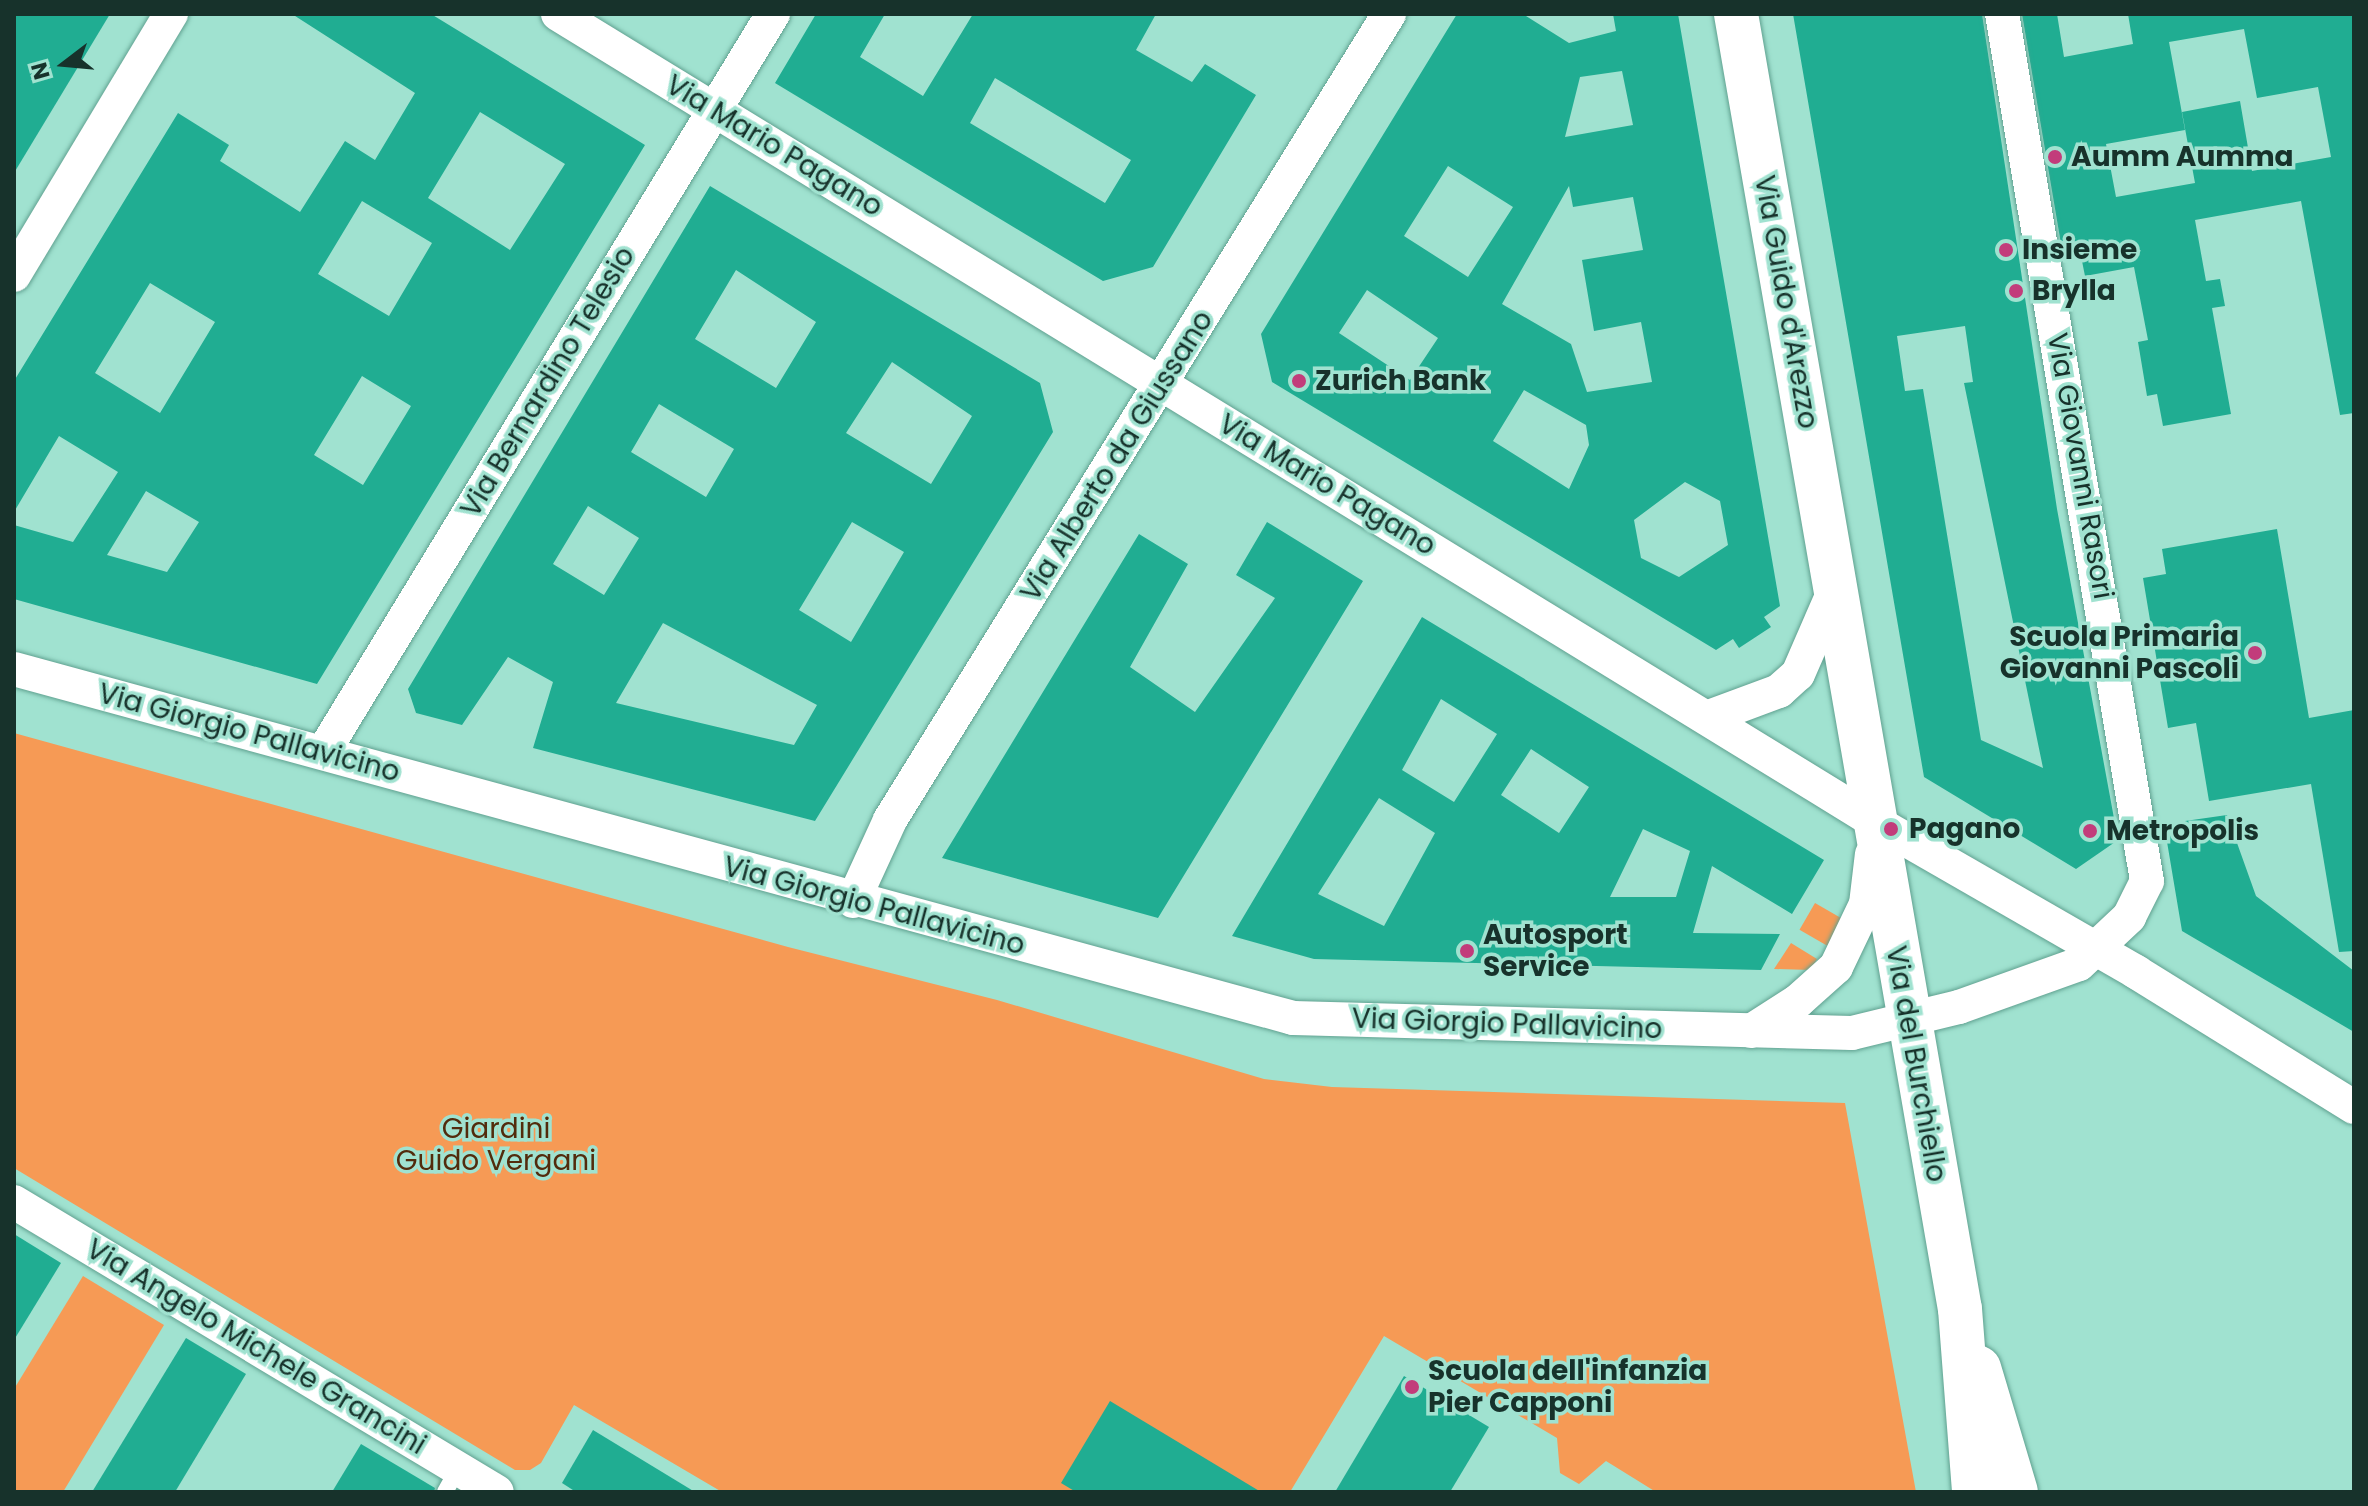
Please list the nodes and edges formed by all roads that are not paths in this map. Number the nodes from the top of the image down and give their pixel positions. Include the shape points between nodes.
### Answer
1 (171, 14) edge
2 (558, 14) edge
3 (773, 14) edge
4 (1389, 14) edge
5 (1736, 14) edge
6 (2002, 14) edge
7 (713, 109) junction
8 (14, 275) edge
9 (1162, 384) junction
10 (1835, 589) junction
11 (14, 669) edge
12 (1709, 717) junction
13 (324, 751) junction
14 (1872, 820) junction
15 (853, 901) junction
16 (2099, 951) junction
17 (1907, 1022) junction
18 (1751, 1031) junction
19 (2354, 1107) edge
20 (14, 1202) edge
21 (1960, 1309) junction
22 (451, 1481) edge
23 (497, 1492) edge
24 (1974, 1492) edge
25 (2016, 1492) edge

1 - 8 street
2 - 7 street, Via Mario Pagano
3 - 7 street, Via Bernardino Telesio
4 - 9 street, Via Alberto da Giussano
5 - 10 main road, Via Guido d'Arezzo
6 - 16 street, Via Giovanni Rasori via 2147,862 2140,899
7 - 9 street, Via Mario Pagano
7 - 13 street, Via Bernardino Telesio
9 - 12 street, Via Mario Pagano
9 - 15 street, Via Alberto da Giussano via 890,820
10 - 12 street via 1798,674 1779,691
10 - 14 main road, Via Guido d'Arezzo
11 - 13 street, Via Giorgio Pallavicino
12 - 14 street, Via Mario Pagano
13 - 15 street, Via Giorgio Pallavicino
14 - 16 street, Via Mario Pagano
14 - 17 main road, Via del Burchiello
14 - 18 street via 1873,874 1856,935 1836,967 1798,1001
15 - 18 street, Via Giorgio Pallavicino via 1293,1018
16 - 17 street via 2043,978
16 - 19 street, Via Mario Pagano
17 - 18 street, Via Giorgio Pallavicino via 1852,1033
17 - 21 main road, Via del Burchiello
20 - 22 street, Via Angelo Michele Grancini
21 - 24 main road, Via del Burchiello
21 - 25 main road, Via del Burchiello
22 - 23 street, Via Angelo Michele Grancini

